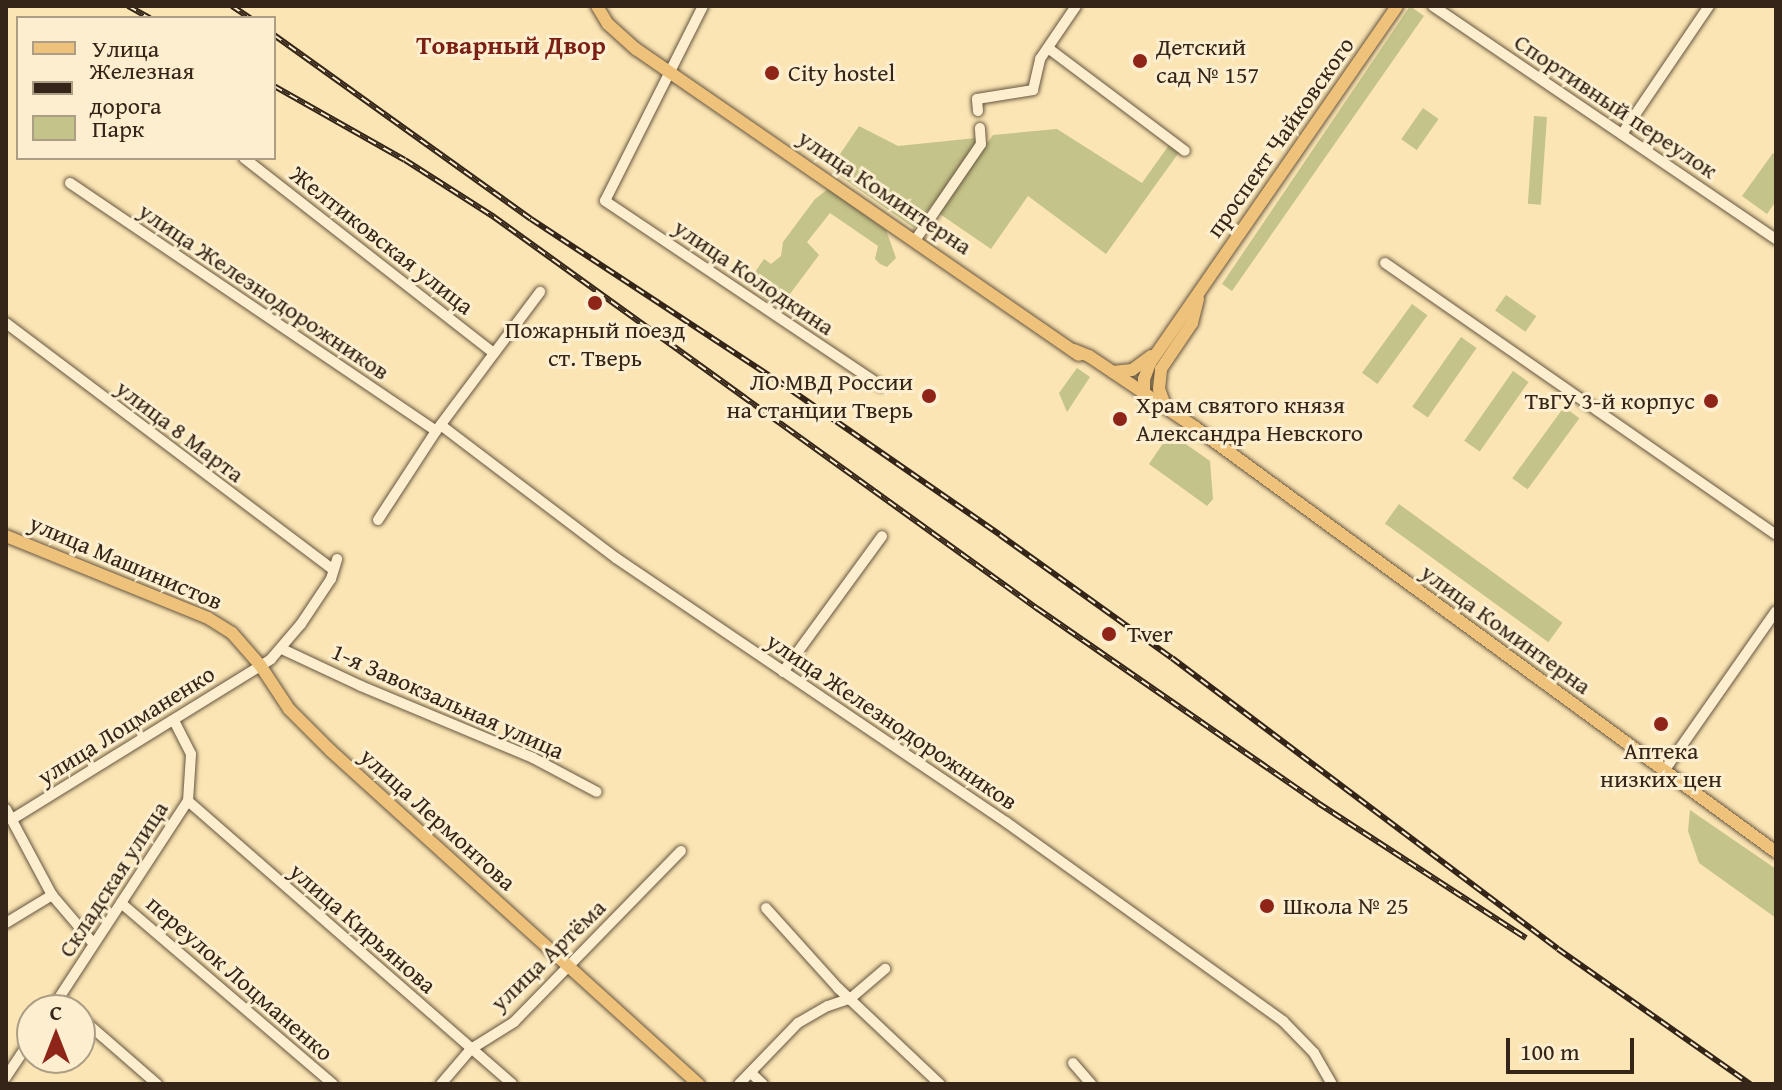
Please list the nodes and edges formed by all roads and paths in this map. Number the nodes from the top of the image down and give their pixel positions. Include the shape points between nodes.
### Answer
1 (597, 6) edge
2 (703, 6) edge
3 (1076, 6) edge
4 (1397, 6) edge
5 (1433, 6) edge
6 (1709, 6) edge
7 (1048, 48) junction
8 (671, 72) junction
9 (978, 111) dead end
10 (980, 128) dead end
11 (1622, 134) junction
12 (1185, 151) dead end
13 (247, 160) edge
14 (70, 183) dead end
15 (916, 239) junction
16 (1776, 239) edge
17 (1385, 263) dead end
18 (540, 292) dead end
19 (1200, 292) junction
20 (6, 323) edge
21 (1160, 349) junction
22 (494, 353) junction
23 (1161, 369) junction
24 (1114, 377) junction
25 (881, 386) dead end
26 (1141, 391) junction
27 (1166, 408) junction
28 (439, 429) junction
29 (1210, 441) junction
30 (378, 520) dead end
31 (1776, 535) edge
32 (6, 536) edge
33 (882, 536) dead end
34 (1776, 611) edge
35 (282, 649) junction
36 (260, 665) junction
37 (783, 672) junction
38 (174, 720) junction
39 (1664, 771) junction
40 (597, 792) dead end
41 (188, 801) junction
42 (6, 809) edge
43 (14, 818) junction
44 (681, 851) dead end
45 (1776, 852) edge
46 (52, 895) junction
47 (121, 903) junction
48 (766, 908) dead end
49 (6, 923) edge
50 (93, 943) junction
51 (570, 968) junction
52 (885, 969) dead end
53 (61, 994) edge
54 (851, 998) junction
55 (96, 1031) edge
56 (471, 1049) junction
57 (1073, 1063) dead end
58 (751, 1073) junction
59 (157, 1084) edge
60 (333, 1084) edge
61 (441, 1084) edge
62 (512, 1084) edge
63 (698, 1084) edge
64 (739, 1084) edge
65 (763, 1084) edge
66 (940, 1084) edge
67 (1091, 1084) edge
68 (1332, 1084) edge

1 - 8 main road, улица Коминтерна via 608,24
2 - 8 street
3 - 7 street
4 - 19 main road, проспект Чайковского
5 - 11 street, Спортивный переулок
6 - 11 street
7 - 9 street via 1033,90 977,99
7 - 12 street
8 - 15 main road, улица Коминтерна
8 - 25 street, улица Колодкина via 605,201
10 - 15 street via 981,144
11 - 16 street, Спортивный переулок
13 - 22 street, Желтиковская улица
14 - 28 street, улица Железнодорожников
15 - 24 main road, улица Коминтерна
17 - 31 street
18 - 22 street
19 - 21 main road, проспект Чайковского
19 - 23 main road, проспект Чайковского via 1192,323
20 - 35 street, улица 8 Марта via 335,564 331,579
21 - 24 main road
21 - 26 main road, проспект Чайковского
22 - 28 street
23 - 26 main road, проспект Чайковского
23 - 27 main road via 1159,386
24 - 26 main road
24 - 26 main road, улица Коминтерна
26 - 27 main road, улица Коминтерна
26 - 29 main road, улица Коминтерна via 1193,434
27 - 29 main road, улица Коминтерна
28 - 30 street
28 - 37 street, улица Железнодорожников
29 - 39 main road, улица Коминтерна
32 - 36 main road, улица Машинистов via 213,621 236,636
33 - 37 street
34 - 39 street
35 - 36 street
35 - 40 street, 1-я Завокзальная улица via 533,758
36 - 38 street, улица Лоцманенко
36 - 51 main road, улица Лермонтова via 289,709 331,751
37 - 68 street, улица Железнодорожников via 1283,1021 1314,1053
38 - 41 street, Складская улица via 191,754
38 - 43 street, улица Лоцманенко
39 - 45 main road, улица Коминтерна
41 - 47 street, Складская улица
41 - 56 street, улица Кирьянова
42 - 43 street
43 - 46 street
44 - 51 street, улица Артёма
46 - 49 street
46 - 50 street
47 - 50 street, Складская улица
47 - 60 street, переулок Лоцманенко
48 - 54 street
50 - 53 street, Складская улица
51 - 56 street, улица Артёма via 514,1022
51 - 63 main road, улица Лермонтова
52 - 54 street
54 - 58 street via 798,1023
54 - 66 street
55 - 59 street
56 - 61 street, улица Артёма
56 - 62 street, улица Кирьянова
57 - 67 street
58 - 64 street
58 - 65 street

